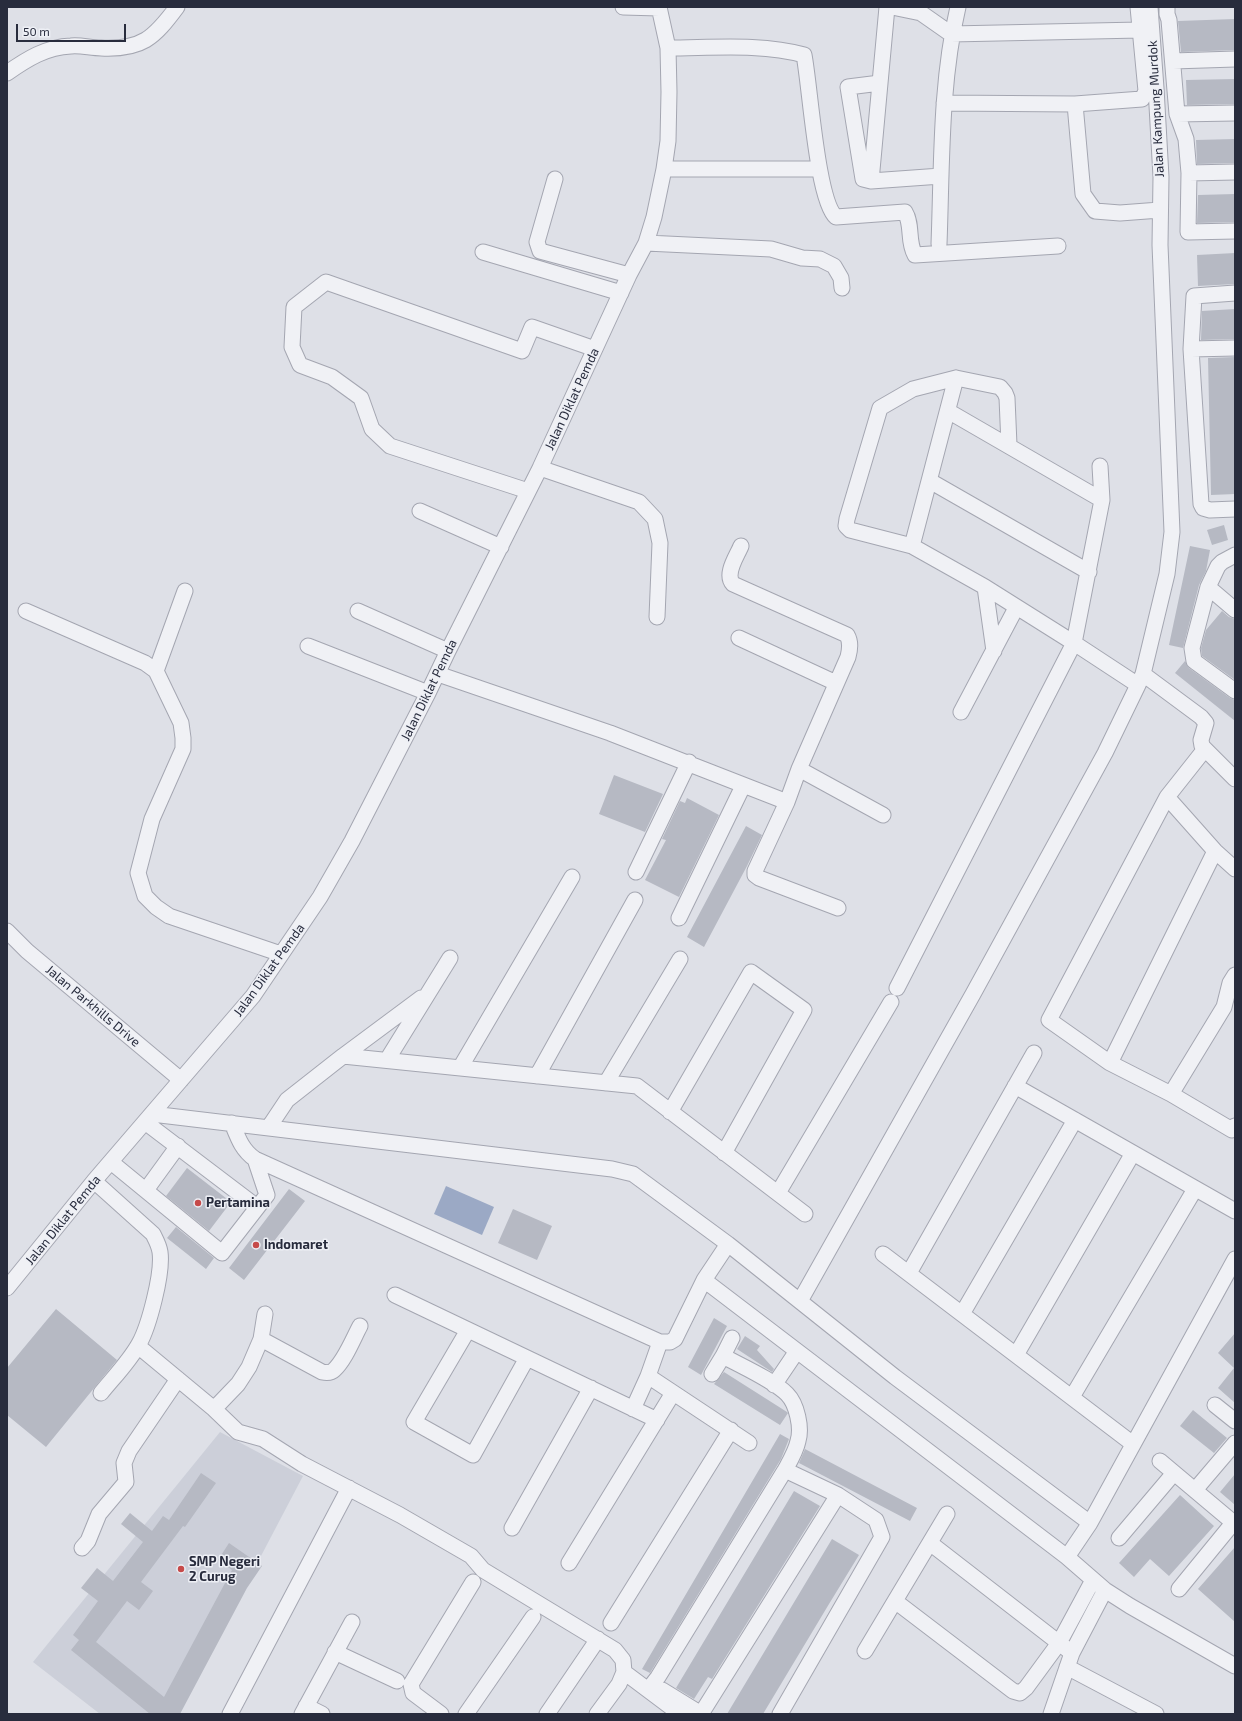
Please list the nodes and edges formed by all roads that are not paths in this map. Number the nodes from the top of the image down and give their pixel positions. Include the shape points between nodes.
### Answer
1 (177, 7) edge
2 (623, 7) edge
3 (886, 7) edge
4 (892, 7) edge
5 (958, 7) edge
6 (1138, 7) edge
7 (1150, 7) edge
8 (1167, 7) edge
9 (659, 8) edge
10 (1140, 30) junction
11 (951, 34) junction
12 (668, 48) junction
13 (1235, 59) edge
14 (1173, 61) junction
15 (7, 73) edge
16 (880, 83) junction
17 (944, 104) junction
18 (1076, 104) junction
19 (1177, 114) junction
20 (1235, 114) edge
21 (664, 169) junction
22 (819, 169) junction
23 (1235, 172) edge
24 (1189, 174) junction
25 (941, 176) junction
26 (555, 179) dead end
27 (872, 181) junction
28 (1160, 210) junction
29 (1235, 231) edge
30 (646, 243) junction
31 (939, 244) dead end
32 (1058, 246) dead end
33 (483, 252) dead end
34 (629, 275) junction
35 (842, 288) dead end
36 (621, 293) junction
37 (1235, 293) edge
38 (1235, 348) edge
39 (595, 349) junction
40 (1191, 349) junction
41 (956, 378) junction
42 (948, 411) junction
43 (1009, 445) junction
44 (1100, 466) dead end
45 (540, 468) junction
46 (930, 481) junction
47 (528, 491) junction
48 (1102, 500) junction
49 (1235, 509) edge
50 (420, 511) dead end
51 (741, 546) dead end
52 (912, 546) junction
53 (501, 547) junction
54 (1235, 555) edge
55 (1089, 572) junction
56 (985, 587) junction
57 (1208, 587) junction
58 (185, 590) dead end
59 (1016, 608) junction
60 (1235, 610) edge
61 (26, 611) dead end
62 (358, 611) dead end
63 (657, 617) dead end
64 (739, 638) dead end
65 (1074, 643) junction
66 (308, 646) dead end
67 (448, 651) junction
68 (994, 651) junction
69 (156, 671) junction
70 (438, 674) junction
71 (1140, 680) junction
72 (836, 683) junction
73 (1235, 691) edge
74 (428, 694) junction
75 (961, 712) dead end
76 (1205, 749) junction
77 (689, 762) junction
78 (799, 769) junction
79 (1235, 779) edge
80 (743, 786) junction
81 (1167, 797) junction
82 (787, 802) junction
83 (883, 815) dead end
84 (1215, 851) junction
85 (1235, 869) edge
86 (636, 872) dead end
87 (572, 877) dead end
88 (635, 900) dead end
89 (838, 908) dead end
90 (679, 918) dead end
91 (7, 931) edge
92 (281, 954) junction
93 (450, 958) dead end
94 (680, 959) dead end
95 (1235, 975) edge
96 (428, 993) junction
97 (1229, 1003) edge
98 (1034, 1053) dead end
99 (343, 1056) junction
100 (387, 1060) junction
101 (1110, 1063) junction
102 (460, 1068) junction
103 (537, 1076) junction
104 (181, 1080) junction
105 (606, 1083) junction
106 (1015, 1086) junction
107 (1170, 1094) junction
108 (670, 1112) junction
109 (149, 1118) junction
110 (1075, 1120) junction
111 (232, 1123) junction
112 (269, 1127) junction
113 (1234, 1129) edge
114 (178, 1146) junction
115 (724, 1153) junction
116 (1133, 1153) junction
117 (255, 1159) junction
118 (111, 1162) junction
119 (94, 1181) junction
120 (1195, 1189) junction
121 (146, 1190) junction
122 (778, 1193) junction
123 (258, 1207) junction
124 (1235, 1211) edge
125 (805, 1214) dead end
126 (725, 1247) junction
127 (884, 1254) dead end
128 (1235, 1259) edge
129 (909, 1273) junction
130 (706, 1276) junction
131 (7, 1288) edge
132 (395, 1295) dead end
133 (800, 1301) junction
134 (265, 1314) dead end
135 (962, 1314) junction
136 (360, 1326) dead end
137 (468, 1330) junction
138 (732, 1338) dead end
139 (262, 1339) junction
140 (660, 1342) junction
141 (138, 1346) junction
142 (797, 1351) junction
143 (1016, 1355) junction
144 (723, 1356) junction
145 (527, 1358) junction
146 (712, 1374) dead end
147 (648, 1376) junction
148 (178, 1379) junction
149 (774, 1385) junction
150 (591, 1388) junction
151 (673, 1393) junction
152 (101, 1394) dead end
153 (1072, 1397) junction
154 (1215, 1405) dead end
155 (214, 1409) junction
156 (634, 1409) junction
157 (657, 1420) junction
158 (1235, 1421) edge
159 (731, 1430) junction
160 (749, 1442) dead end
161 (1235, 1443) edge
162 (1133, 1444) junction
163 (1160, 1461) dead end
164 (786, 1470) junction
165 (1174, 1473) junction
166 (349, 1488) junction
167 (1195, 1490) junction
168 (838, 1495) junction
169 (947, 1514) dead end
170 (1234, 1524) edge
171 (1088, 1526) junction
172 (512, 1528) dead end
173 (1119, 1538) dead end
174 (930, 1544) junction
175 (82, 1548) dead end
176 (1070, 1554) junction
177 (569, 1563) dead end
178 (1093, 1580) junction
179 (473, 1582) dead end
180 (1178, 1589) dead end
181 (1105, 1590) junction
182 (895, 1601) junction
183 (533, 1617) dead end
184 (352, 1622) dead end
185 (612, 1623) dead end
186 (598, 1639) junction
187 (1059, 1643) junction
188 (865, 1651) dead end
189 (335, 1652) junction
190 (1069, 1660) junction
191 (1235, 1666) edge
192 (624, 1672) junction
193 (396, 1682) dead end
194 (650, 1687) junction
195 (304, 1710) edge
196 (230, 1714) edge
197 (322, 1714) edge
198 (441, 1714) edge
199 (466, 1714) edge
200 (547, 1714) edge
201 (597, 1714) edge
202 (680, 1714) edge
203 (701, 1714) edge
204 (780, 1714) edge
205 (1051, 1714) edge
206 (1156, 1714) edge

1 - 15 street via 151,38 138,45 48,49
2 - 9 street
3 - 16 street
4 - 11 street via 921,13
5 - 11 street
6 - 10 street
7 - 28 street, Jalan Kampung Murdok via 1156,88
8 - 14 street
9 - 12 street, Jalan Diklat Pemda
10 - 11 street
10 - 18 street via 1146,91 1142,99
11 - 17 street
12 - 21 street, Jalan Diklat Pemda via 668,141
12 - 22 street via 762,48 804,55
13 - 14 street
14 - 19 street
16 - 27 street
16 - 27 street via 848,87 863,179
17 - 18 street
17 - 25 street
18 - 28 street via 1083,194 1095,211 1120,213
19 - 20 street
19 - 24 street via 1186,135
21 - 22 street
21 - 30 street, Jalan Diklat Pemda
22 - 32 street via 830,210 836,217 905,212 908,217 910,247 915,255
23 - 24 street
24 - 29 street via 1188,232
25 - 27 street
25 - 31 street
26 - 34 street via 537,242 540,251
28 - 71 street, Jalan Kampung Murdok via 1172,532 1166,574
30 - 34 street, Jalan Diklat Pemda
30 - 35 street via 771,249 820,260 834,266
33 - 36 street
34 - 36 street, Jalan Diklat Pemda
36 - 39 street, Jalan Diklat Pemda
37 - 40 street via 1194,296
38 - 40 street
39 - 45 street, Jalan Diklat Pemda
39 - 47 street via 532,327 522,351 326,282 294,307 292,347 300,365 332,377 361,398 372,429 390,446
40 - 49 street via 1201,504 1203,508 1210,510
41 - 42 street
41 - 43 street via 1000,387 1005,392
41 - 52 street via 913,389 880,408 846,519 846,526 850,530
42 - 43 street
42 - 46 street
43 - 48 street
44 - 48 street
45 - 47 street, Jalan Diklat Pemda
45 - 63 street via 639,502 655,519 660,544
46 - 52 street
46 - 55 street
47 - 53 street, Jalan Diklat Pemda
48 - 55 street
50 - 53 street
51 - 72 street via 729,574 733,584 847,635 850,649
52 - 56 street
53 - 67 street, Jalan Diklat Pemda
54 - 57 street via 1222,562
55 - 65 street
56 - 59 street
56 - 68 street
57 - 60 street
57 - 73 street via 1192,648 1194,661
58 - 69 street
59 - 65 street
59 - 68 street
61 - 69 street via 144,663
62 - 67 street
64 - 72 street
65 - 71 street
65 - 122 street via 894,995
66 - 74 street
67 - 70 street, Jalan Diklat Pemda
68 - 75 street
69 - 92 street via 181,723 183,749 152,819 139,867 138,873 145,896 169,916
70 - 74 street, Jalan Diklat Pemda
70 - 77 street
71 - 76 street via 1204,720 1206,726 1201,742
71 - 133 street, Jalan Kampung Murdok via 1105,753 981,981
72 - 78 street
74 - 92 street, Jalan Diklat Pemda via 352,841 308,917
76 - 79 street
76 - 81 street
77 - 80 street
77 - 86 street
78 - 82 street
78 - 83 street
80 - 82 street
80 - 90 street
81 - 84 street
81 - 101 street via 1049,1020
82 - 89 street via 755,875
84 - 85 street
84 - 101 street
87 - 102 street
88 - 103 street
91 - 104 street, Jalan Parkhills Drive via 27,951
92 - 104 street, Jalan Diklat Pemda via 253,996
93 - 96 street
94 - 105 street
95 - 97 street via 1230,983
96 - 99 street
96 - 100 street
97 - 107 street
98 - 106 street
99 - 100 street
99 - 112 street via 287,1100
100 - 102 street
101 - 107 street
102 - 103 street
103 - 105 street
104 - 109 street, Jalan Diklat Pemda
105 - 108 street via 636,1086
106 - 110 street
106 - 129 street
107 - 113 street
108 - 115 street
108 - 115 street via 751,972 804,1010
109 - 111 street
109 - 114 street
109 - 118 street, Jalan Diklat Pemda
110 - 116 street
110 - 135 street
111 - 112 street
111 - 117 street via 246,1153
112 - 126 street via 612,1169 633,1174
114 - 121 street
114 - 123 street
115 - 122 street
116 - 120 street
116 - 143 street
117 - 123 street via 267,1195
117 - 140 street
118 - 119 street, Jalan Diklat Pemda
118 - 121 street
119 - 131 street, Jalan Diklat Pemda
119 - 141 street via 153,1234 158,1242 158,1281 145,1332
120 - 124 street
120 - 153 street
121 - 123 street via 222,1253
122 - 125 street
126 - 130 street
126 - 133 street
127 - 129 street
128 - 162 street
129 - 135 street
130 - 140 street via 675,1339
130 - 142 street
132 - 137 street
133 - 171 street
134 - 139 street
135 - 143 street
136 - 139 street via 341,1362 334,1371 328,1373
137 - 145 street
137 - 145 street via 414,1422 473,1455
138 - 144 street
139 - 155 street via 238,1384
140 - 147 street
141 - 148 street
141 - 152 street
142 - 149 street
142 - 176 street
143 - 153 street
144 - 146 street
144 - 149 street
145 - 150 street
147 - 151 street
147 - 156 street
148 - 155 street
148 - 175 street via 129,1450 124,1463 126,1482 99,1514 88,1541
149 - 164 street via 788,1395 799,1421 799,1440
150 - 156 street
150 - 172 street
151 - 157 street
151 - 159 street
153 - 162 street
154 - 158 street
155 - 166 street via 238,1432 263,1439 302,1464
156 - 157 street
157 - 177 street
159 - 160 street
159 - 185 street
161 - 167 street
162 - 171 street
163 - 165 street
164 - 168 street
164 - 194 street
165 - 167 street
165 - 173 street
166 - 186 street via 470,1556 483,1570
166 - 196 street
167 - 170 street
168 - 203 street
168 - 204 street via 876,1520 882,1537
169 - 174 street
170 - 180 street
171 - 176 street
174 - 182 street
174 - 187 street
176 - 178 street
178 - 181 street
178 - 187 street
179 - 198 street via 411,1684 413,1693
181 - 190 street
181 - 191 street
182 - 187 street via 1016,1693 1026,1688
182 - 188 street
183 - 199 street
184 - 189 street
186 - 192 street via 615,1650 622,1660
186 - 200 street
187 - 190 street
189 - 193 street
189 - 195 street
190 - 205 street
190 - 206 street
192 - 194 street
192 - 201 street via 619,1684
194 - 202 street
194 - 203 street
195 - 197 street

